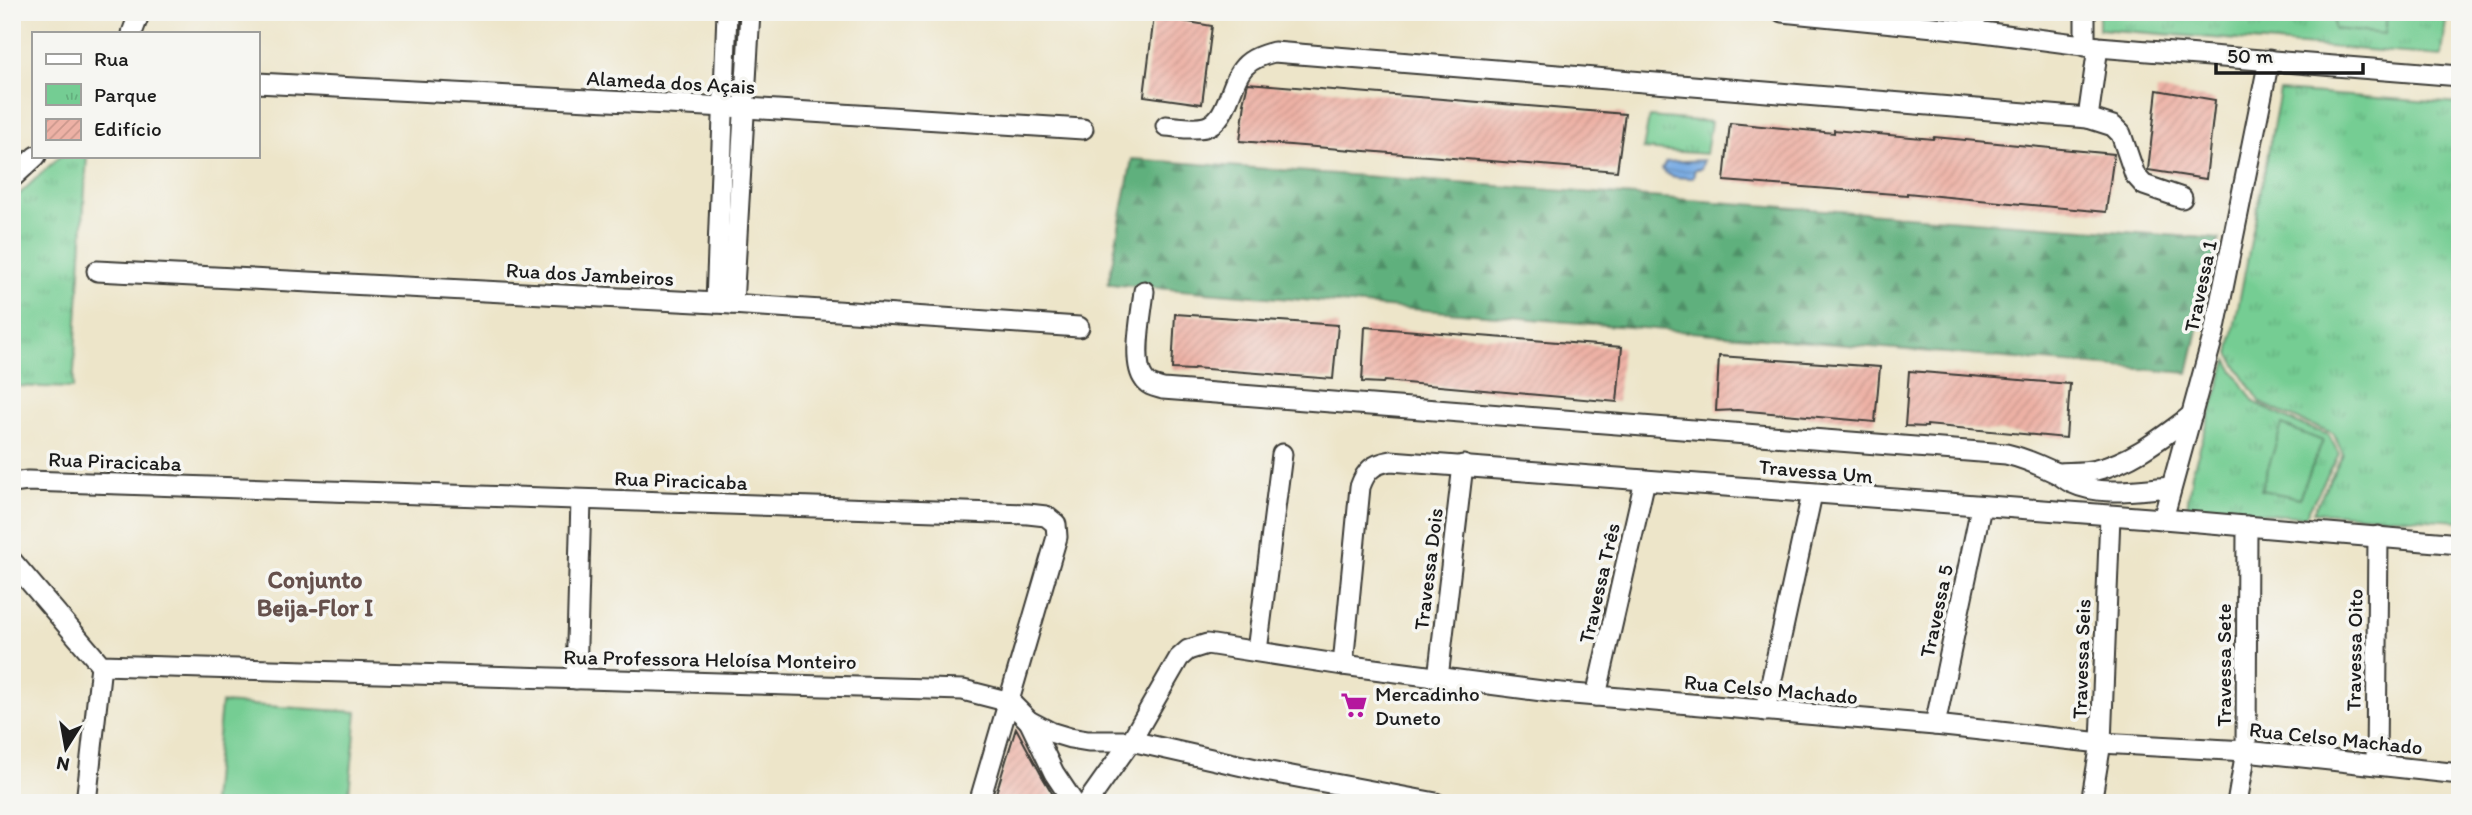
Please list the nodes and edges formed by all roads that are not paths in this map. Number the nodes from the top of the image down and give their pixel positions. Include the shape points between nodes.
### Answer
1 (140, 12) edge
2 (727, 12) edge
3 (750, 12) edge
4 (1782, 12) edge
5 (2085, 12) edge
6 (1975, 22) edge
7 (132, 32) edge
8 (2091, 47) junction
9 (2269, 60) junction
10 (2460, 76) edge
11 (259, 83) edge
12 (723, 108) junction
13 (746, 108) junction
14 (2088, 117) junction
15 (1166, 126) dead end
16 (1083, 129) dead end
17 (34, 158) edge
18 (12, 178) edge
19 (2182, 198) dead end
20 (97, 271) dead end
21 (1144, 291) dead end
22 (725, 303) junction
23 (1079, 327) dead end
24 (2192, 415) junction
25 (1282, 454) dead end
26 (1462, 465) junction
27 (2057, 473) junction
28 (1646, 480) junction
29 (12, 483) edge
30 (2171, 487) junction
31 (1812, 494) junction
32 (581, 500) junction
33 (1981, 507) junction
34 (2110, 516) junction
35 (2163, 519) junction
36 (2247, 526) junction
37 (2378, 536) junction
38 (2460, 544) edge
39 (12, 561) edge
40 (1257, 651) junction
41 (101, 665) junction
42 (1343, 665) junction
43 (1438, 678) junction
44 (576, 679) junction
45 (1596, 696) junction
46 (1010, 702) junction
47 (1765, 711) junction
48 (1029, 721) junction
49 (1935, 725) junction
50 (1131, 741) junction
51 (2101, 743) junction
52 (2246, 751) junction
53 (2376, 764) junction
54 (2460, 774) edge
55 (86, 803) edge
56 (979, 803) edge
57 (1074, 803) edge
58 (1087, 803) edge
59 (1436, 803) edge
60 (2091, 803) edge
61 (2237, 803) edge

1 - 7 street
2 - 12 street
3 - 13 street
4 - 6 street
5 - 8 street
6 - 8 street
8 - 9 street
8 - 14 street
9 - 10 street
9 - 24 street, Travessa 1 via 2214,333
11 - 12 street, Alameda dos Açais
12 - 13 street, Alameda dos Açais
12 - 22 street
13 - 16 street, Alameda dos Açais
13 - 22 street
14 - 15 street via 1273,52 1244,66 1214,123 1192,128
14 - 19 street via 2121,134 2135,175 2144,185
17 - 18 street
20 - 22 street, Rua dos Jambeiros
21 - 27 street via 1138,362 1141,377 1163,389 2006,454
22 - 23 street, Rua dos Jambeiros
24 - 27 street via 2128,460 2094,471
24 - 30 street, Travessa 1
25 - 40 street
26 - 28 street, Travessa Um
26 - 42 street, Travessa Um via 1391,461 1368,469 1360,486
26 - 43 street, Travessa Dois
27 - 30 street via 2092,489
28 - 31 street, Travessa Um
28 - 45 street, Travessa Três
29 - 32 street, Rua Piracicaba
30 - 35 street, Travessa 1
31 - 33 street, Travessa Um
31 - 47 street
32 - 44 street
32 - 46 street, Rua Piracicaba via 1046,516 1056,524 1057,537
33 - 34 street, Travessa Um
33 - 49 street, Travessa 5
34 - 35 street, Travessa Um
34 - 51 street, Travessa Seis
35 - 36 street, Travessa Um
36 - 37 street, Travessa Um
36 - 52 street, Travessa Sete
37 - 38 street, Travessa Um
37 - 53 street, Travessa Oito
39 - 41 street
40 - 42 street, Rua Celso Machado
40 - 50 street, Rua Celso Machado via 1207,644 1188,650
41 - 44 street, Rua Professora Heloísa Monteiro
41 - 55 street
42 - 43 street, Rua Celso Machado
43 - 45 street, Rua Celso Machado
44 - 46 street, Rua Professora Heloísa Monteiro via 935,688
45 - 47 street, Rua Celso Machado
46 - 48 street
46 - 56 street, Rua Piracicaba
47 - 49 street, Rua Celso Machado
48 - 50 street via 1070,738
48 - 57 street
49 - 51 street, Rua Celso Machado
50 - 58 street, Rua Celso Machado
50 - 59 street
51 - 52 street, Rua Celso Machado
51 - 60 street, Travessa Seis
52 - 53 street, Rua Celso Machado
52 - 61 street, Travessa Sete
53 - 54 street, Rua Celso Machado

